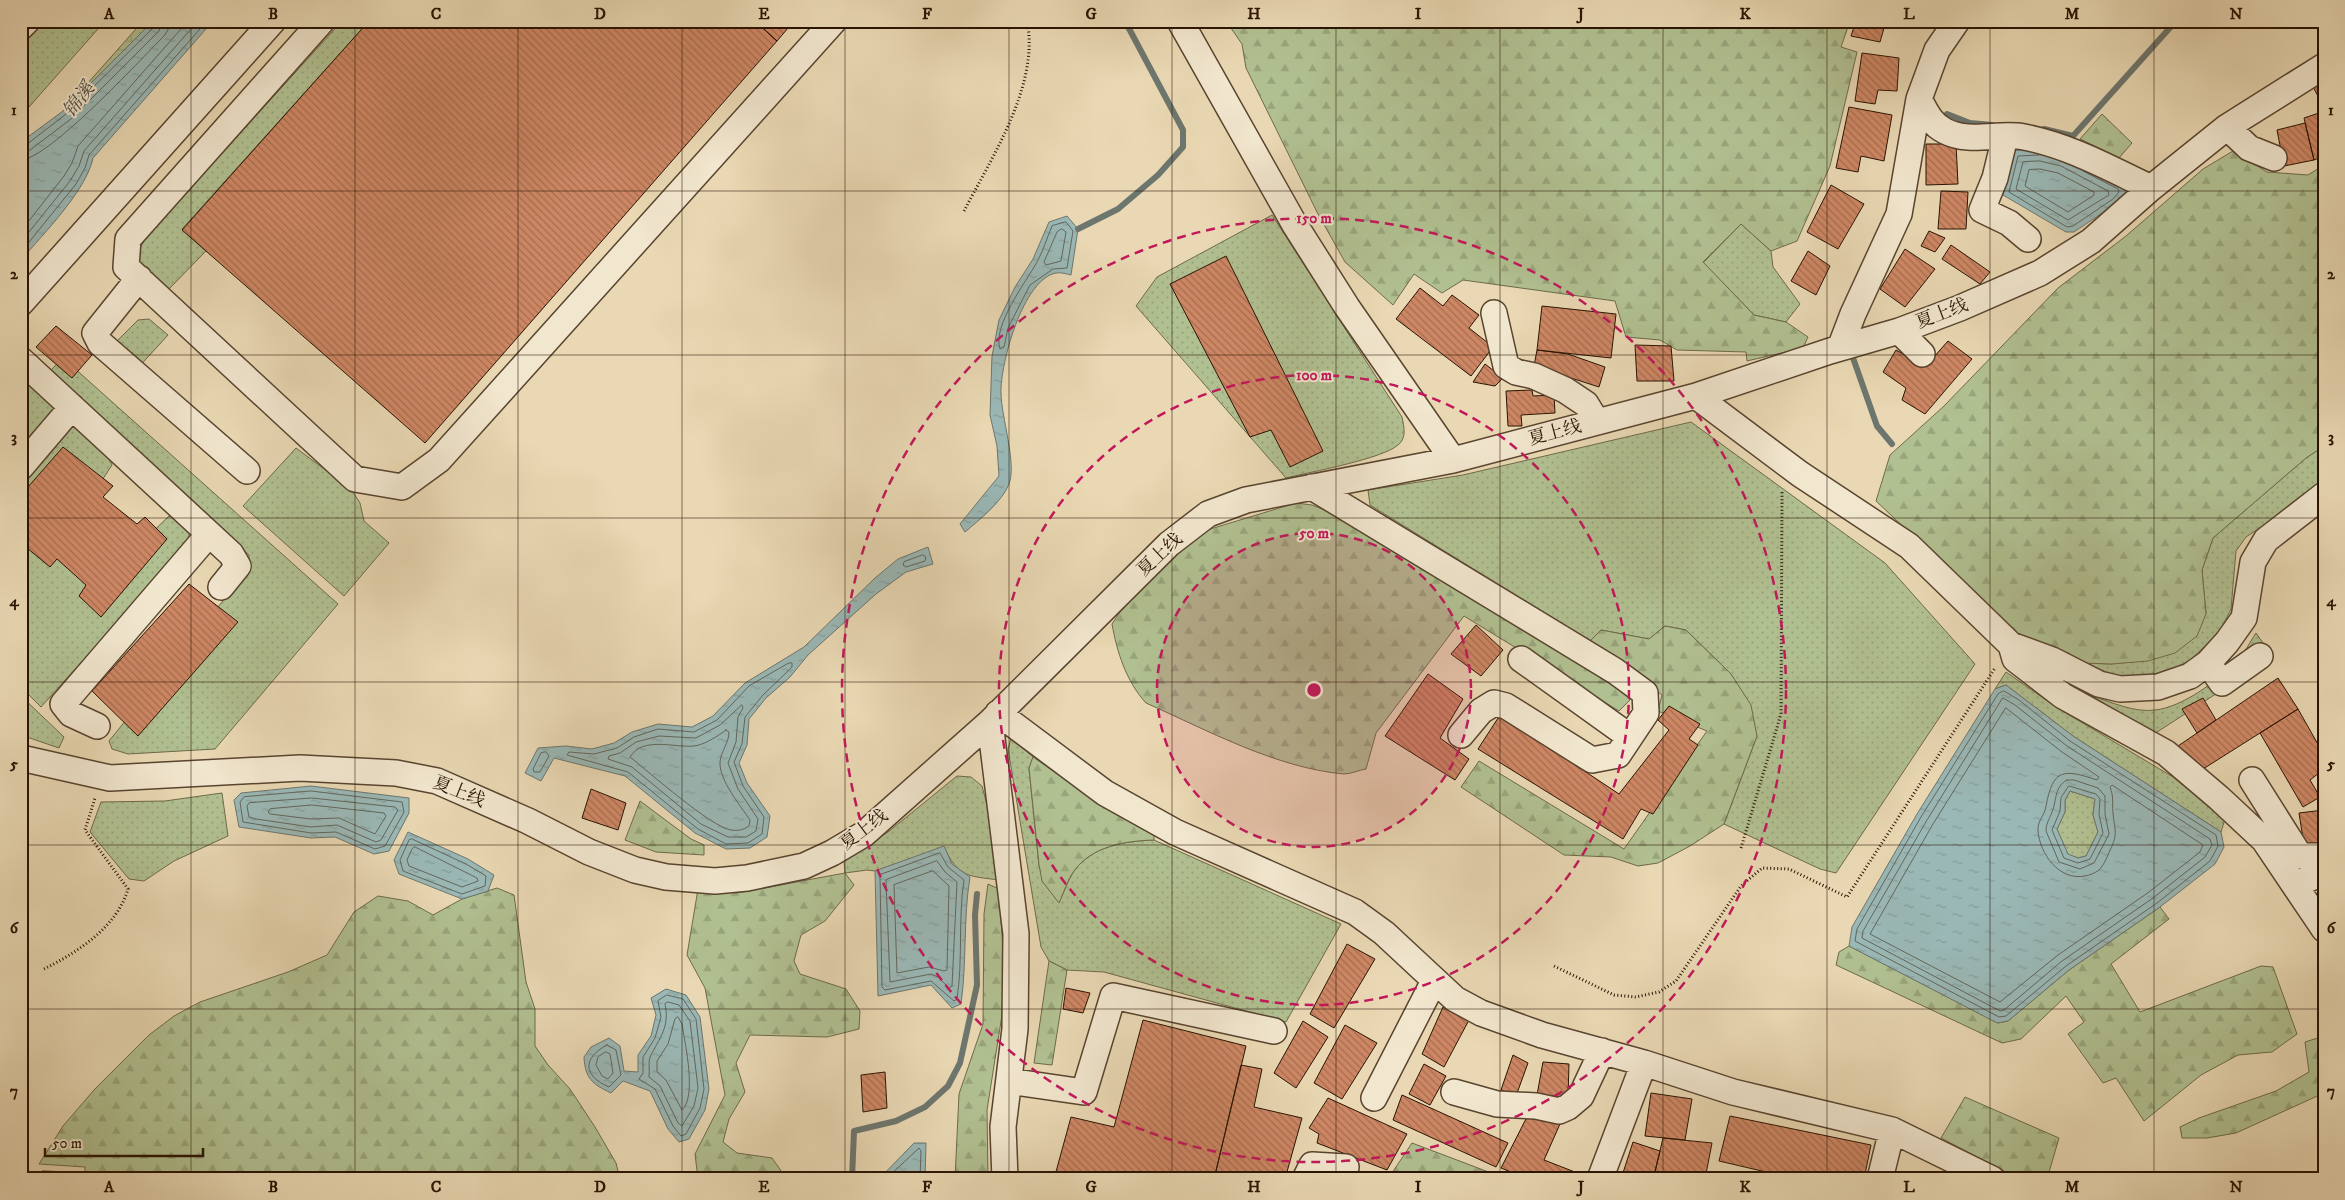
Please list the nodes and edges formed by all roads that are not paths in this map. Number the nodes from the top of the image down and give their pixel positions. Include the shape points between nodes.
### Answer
1 (27, 21) edge
2 (273, 21) edge
3 (322, 21) edge
4 (834, 21) edge
5 (1180, 21) edge
6 (1957, 21) edge
7 (21, 27) edge
8 (2324, 66) edge
9 (1919, 99) junction
10 (2227, 127) junction
11 (2005, 137) junction
12 (2274, 158) dead end
13 (2151, 188) junction
14 (2028, 239) dead end
15 (139, 278) junction
16 (21, 303) edge
17 (1494, 313) dead end
18 (1899, 331) junction
19 (1840, 348) junction
20 (1922, 354) dead end
21 (21, 360) edge
22 (1696, 396) junction
23 (72, 407) junction
24 (1598, 422) junction
25 (1453, 460) junction
26 (21, 466) edge
27 (247, 471) dead end
28 (1312, 487) junction
29 (2324, 495) edge
30 (209, 534) junction
31 (221, 586) dead end
32 (2010, 645) junction
33 (2260, 656) dead end
34 (1521, 659) dead end
35 (2208, 663) junction
36 (994, 718) junction
37 (97, 726) dead end
38 (1461, 735) dead end
39 (1630, 737) junction
40 (21, 758) edge
41 (2252, 780) dead end
42 (2324, 856) edge
43 (2324, 872) edge
44 (2295, 885) junction
45 (2324, 929) edge
46 (1434, 981) junction
47 (1274, 1031) dead end
48 (1602, 1051) junction
49 (1644, 1063) junction
50 (1009, 1081) junction
51 (1454, 1092) dead end
52 (1374, 1098) dead end
53 (1892, 1130) junction
54 (1346, 1168) dead end
55 (1005, 1179) edge
56 (1305, 1179) edge
57 (1600, 1179) edge
58 (1880, 1179) edge
59 (1992, 1179) edge

1 - 7 street
2 - 16 street
3 - 15 street via 128,239 126,267
4 - 15 street via 440,460 402,487 355,479
5 - 25 street via 1295,225 1347,307
6 - 9 street via 1938,50
8 - 10 street, 夏上线
9 - 11 street via 1930,120 1944,131 1967,138
9 - 19 street via 1899,214
10 - 12 street via 2249,148
10 - 13 street, 夏上线
11 - 13 street via 2021,136 2064,146
11 - 14 street via 1995,178 1982,210 2009,223
13 - 18 street, 夏上线 via 2091,241 2040,273
15 - 27 street via 95,333 100,343
17 - 24 street via 1506,366 1565,390 1586,404
18 - 19 street, 夏上线
18 - 20 street
19 - 22 street, 夏上线
21 - 23 street
22 - 24 street, 夏上线
22 - 32 street via 1782,461 1909,546
23 - 26 street
23 - 30 street
24 - 25 street, 夏上线
25 - 28 street, 夏上线
28 - 36 street, 夏上线 via 1246,500 1208,514 1169,544
28 - 39 street via 1615,671 1645,693 1646,712
29 - 35 street via 2266,540 2253,562 2244,618
30 - 31 street via 231,554 238,566
30 - 37 street via 63,704 71,714
32 - 35 street via 2052,660 2099,684 2120,689 2158,687 2190,676
32 - 44 street via 2015,659 2064,696 2166,753 2264,840
33 - 35 street via 2222,682
34 - 39 street
36 - 40 street, 夏上线 via 864,834 832,853 804,866 715,881 666,877 635,870 589,852 438,781 396,773 300,768 110,778
36 - 46 street via 1114,798 1175,832 1355,912 1384,932
36 - 50 street via 1016,934 1014,1029
38 - 39 street via 1481,711 1494,704 1506,706 1592,760 1618,755
41 - 42 street via 2300,856
43 - 44 street
44 - 45 street
46 - 48 street via 1455,999 1481,1013 1542,1035
46 - 52 street
47 - 50 street via 1113,996 1084,1092
48 - 49 street
48 - 51 street via 1581,1096 1559,1111 1497,1104
49 - 53 street via 1733,1092
49 - 57 street
50 - 55 street via 1004,1127
53 - 58 street
53 - 59 street
54 - 56 street via 1312,1165

